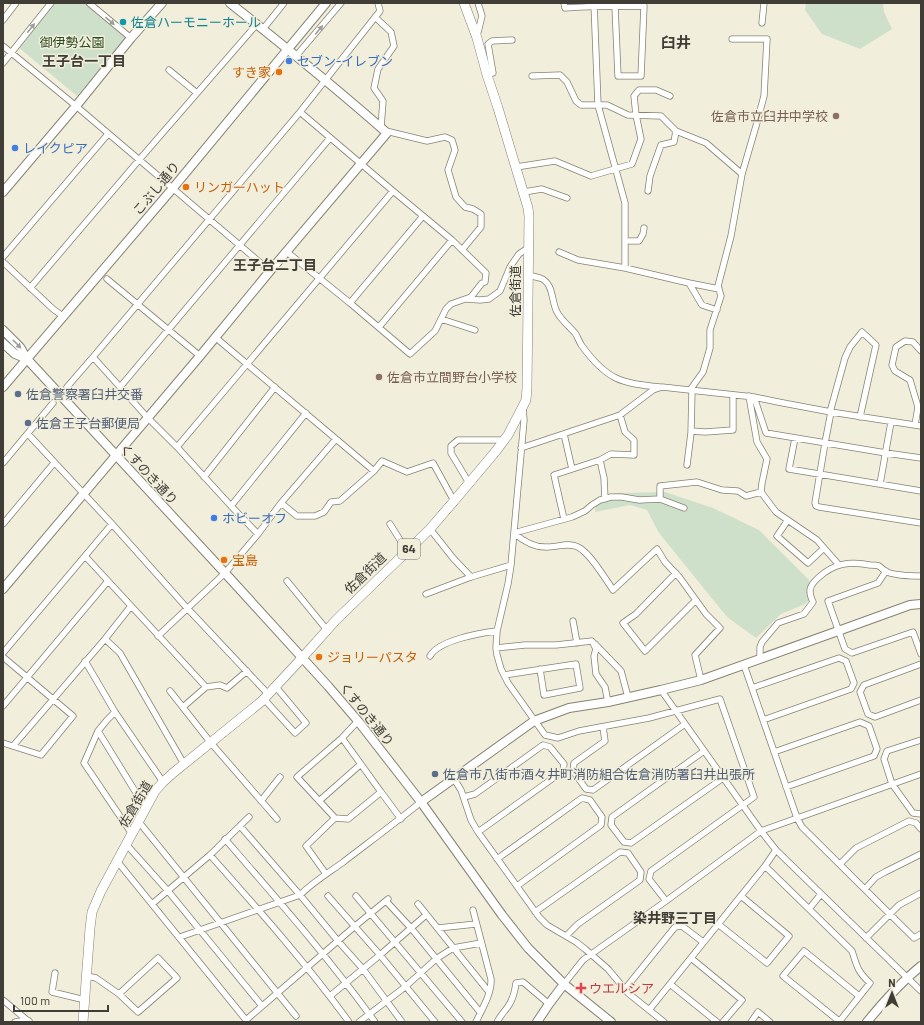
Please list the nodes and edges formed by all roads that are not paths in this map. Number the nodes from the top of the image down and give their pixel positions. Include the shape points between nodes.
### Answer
1 (16, 3) edge
2 (51, 3) edge
3 (162, 3) edge
4 (230, 3) edge
5 (284, 3) edge
6 (326, 3) edge
7 (341, 3) edge
8 (378, 3) edge
9 (464, 3) edge
10 (478, 3) edge
11 (564, 3) edge
12 (764, 3) edge
13 (92, 4) edge
14 (622, 4) edge
15 (594, 5) edge
16 (615, 6) junction
17 (375, 17) junction
18 (3, 20) edge
19 (762, 23) dead end
20 (260, 26) junction
21 (131, 38) junction
22 (476, 38) junction
23 (732, 39) dead end
24 (512, 40) dead end
25 (3, 46) edge
26 (288, 49) junction
27 (11, 53) junction
28 (296, 56) junction
29 (3, 63) edge
30 (169, 70) dead end
31 (487, 75) junction
32 (532, 76) dead end
33 (326, 80) junction
34 (197, 92) junction
35 (670, 96) dead end
36 (598, 105) junction
37 (76, 106) junction
38 (300, 112) junction
39 (636, 115) junction
40 (383, 129) junction
41 (676, 130) junction
42 (108, 134) junction
43 (330, 138) junction
44 (139, 160) junction
45 (360, 164) junction
46 (516, 166) junction
47 (616, 170) junction
48 (742, 174) junction
49 (173, 188) junction
50 (648, 191) dead end
51 (3, 192) edge
52 (393, 192) junction
53 (524, 192) junction
54 (567, 198) dead end
55 (423, 216) junction
56 (209, 220) junction
57 (644, 228) dead end
58 (452, 240) junction
59 (625, 241) junction
60 (240, 245) junction
61 (528, 248) junction
62 (462, 250) junction
63 (287, 252) junction
64 (559, 252) dead end
65 (3, 257) edge
66 (3, 262) edge
67 (625, 268) junction
68 (270, 271) junction
69 (528, 275) junction
70 (320, 278) junction
71 (106, 279) dead end
72 (688, 282) junction
73 (30, 288) junction
74 (719, 289) junction
75 (466, 299) junction
76 (350, 303) junction
77 (137, 304) junction
78 (717, 310) junction
79 (64, 317) junction
80 (441, 319) junction
81 (378, 327) junction
82 (3, 330) edge
83 (168, 330) junction
84 (475, 330) dead end
85 (215, 337) junction
86 (3, 343) edge
87 (921, 351) edge
88 (200, 356) junction
89 (93, 357) junction
90 (27, 359) junction
91 (248, 364) junction
92 (120, 386) junction
93 (3, 387) edge
94 (67, 387) dead end
95 (275, 387) junction
96 (662, 387) junction
97 (691, 390) junction
98 (733, 395) junction
99 (752, 397) junction
100 (54, 403) dead end
101 (920, 407) edge
102 (522, 408) junction
103 (830, 412) junction
104 (306, 413) junction
105 (620, 415) junction
106 (147, 417) junction
107 (860, 417) junction
108 (891, 422) junction
109 (918, 426) edge
110 (691, 431) junction
111 (28, 434) junction
112 (564, 434) junction
113 (336, 438) junction
114 (795, 438) junction
115 (504, 440) junction
116 (825, 443) junction
117 (177, 447) junction
118 (522, 448) junction
119 (886, 453) junction
120 (116, 455) junction
121 (921, 458) edge
122 (600, 460) junction
123 (3, 463) edge
124 (54, 463) junction
125 (687, 465) dead end
126 (572, 469) junction
127 (374, 471) junction
128 (820, 474) junction
129 (204, 477) junction
130 (469, 483) junction
131 (880, 484) junction
132 (921, 491) edge
133 (761, 492) junction
134 (83, 494) junction
135 (605, 499) junction
136 (660, 499) junction
137 (454, 501) junction
138 (282, 503) junction
139 (231, 506) junction
140 (684, 508) dead end
141 (564, 519) junction
142 (788, 520) junction
143 (921, 523) edge
144 (3, 524) edge
145 (112, 524) junction
146 (390, 524) dead end
147 (430, 529) junction
148 (514, 533) junction
149 (258, 534) junction
150 (824, 548) junction
151 (407, 551) junction
152 (84, 556) junction
153 (511, 565) junction
154 (839, 565) junction
155 (886, 571) junction
156 (225, 573) junction
157 (676, 573) junction
158 (921, 576) edge
159 (471, 577) junction
160 (287, 581) dead end
161 (108, 582) junction
162 (3, 589) edge
163 (426, 594) dead end
164 (696, 600) junction
165 (921, 603) edge
166 (131, 606) junction
167 (187, 608) junction
168 (573, 622) dead end
169 (327, 630) junction
170 (497, 631) junction
171 (838, 631) junction
172 (158, 636) junction
173 (104, 639) junction
174 (592, 641) junction
175 (577, 642) junction
176 (496, 648) junction
177 (3, 653) edge
178 (921, 654) edge
179 (3, 656) edge
180 (430, 656) dead end
181 (302, 658) junction
182 (760, 659) junction
183 (85, 661) junction
184 (921, 664) edge
185 (744, 665) junction
186 (540, 669) junction
187 (247, 671) junction
188 (504, 675) junction
189 (27, 677) junction
190 (700, 680) junction
191 (206, 687) junction
192 (276, 687) junction
193 (752, 688) junction
194 (661, 690) junction
195 (170, 691) dead end
196 (267, 697) junction
197 (628, 697) junction
198 (54, 699) junction
199 (921, 700) edge
200 (608, 702) junction
201 (3, 706) edge
202 (183, 707) junction
203 (675, 711) junction
204 (115, 712) junction
205 (763, 720) junction
206 (358, 721) junction
207 (534, 721) junction
208 (684, 724) junction
209 (603, 727) junction
210 (98, 731) junction
211 (342, 738) junction
212 (921, 740) edge
213 (3, 742) edge
214 (211, 743) junction
215 (13, 746) junction
216 (704, 751) junction
217 (774, 752) junction
218 (184, 764) junction
219 (361, 764) junction
220 (921, 774) edge
221 (280, 777) dead end
222 (723, 778) junction
223 (454, 779) junction
224 (163, 782) junction
225 (892, 784) junction
226 (786, 787) junction
227 (381, 792) junction
228 (464, 797) junction
229 (261, 801) junction
230 (319, 801) junction
231 (421, 802) junction
232 (743, 805) junction
233 (146, 809) junction
234 (921, 814) edge
235 (250, 817) dead end
236 (335, 818) junction
237 (797, 818) junction
238 (277, 819) dead end
239 (401, 819) junction
240 (138, 822) junction
241 (240, 826) junction
242 (921, 829) edge
243 (761, 831) junction
244 (478, 832) junction
245 (132, 834) junction
246 (225, 840) junction
247 (126, 844) junction
248 (776, 850) junction
249 (921, 854) edge
250 (210, 855) junction
251 (498, 859) junction
252 (117, 861) junction
253 (840, 864) junction
254 (765, 866) junction
255 (326, 874) junction
256 (184, 877) junction
257 (517, 886) junction
258 (865, 889) junction
259 (168, 891) junction
260 (921, 893) edge
261 (821, 894) junction
262 (300, 895) junction
263 (328, 896) dead end
264 (356, 896) dead end
265 (741, 896) junction
266 (666, 901) junction
267 (280, 902) junction
268 (152, 904) junction
269 (418, 904) dead end
270 (809, 909) junction
271 (258, 910) junction
272 (473, 910) dead end
273 (535, 912) junction
274 (371, 913) junction
275 (890, 914) junction
276 (426, 915) junction
277 (220, 923) junction
278 (476, 924) junction
279 (718, 924) junction
280 (354, 927) junction
281 (411, 928) junction
282 (438, 928) junction
283 (199, 930) junction
284 (921, 934) edge
285 (566, 936) junction
286 (180, 937) junction
287 (866, 938) junction
288 (338, 941) junction
289 (395, 942) junction
290 (703, 942) junction
291 (482, 943) junction
292 (453, 948) junction
293 (323, 954) junction
294 (380, 955) junction
295 (592, 955) junction
296 (691, 958) junction
297 (436, 959) junction
298 (921, 966) edge
299 (307, 968) junction
300 (363, 969) junction
301 (55, 973) dead end
302 (421, 973) junction
303 (87, 976) junction
304 (907, 977) junction
305 (346, 982) junction
306 (564, 984) junction
307 (670, 984) junction
308 (405, 987) junction
309 (625, 989) junction
310 (921, 991) edge
311 (278, 992) junction
312 (489, 992) junction
313 (119, 994) junction
314 (330, 996) junction
315 (859, 996) junction
316 (3, 1000) edge
317 (85, 1000) junction
318 (387, 1001) junction
319 (549, 1004) junction
320 (262, 1006) junction
321 (649, 1010) junction
322 (480, 1012) junction
323 (370, 1014) junction
324 (296, 1016) dead end
325 (29, 1021) edge
326 (15, 1022) edge
327 (83, 1022) edge
328 (349, 1022) edge
329 (358, 1022) edge
330 (375, 1022) edge
331 (402, 1022) edge
332 (435, 1022) edge
333 (462, 1022) edge
334 (476, 1022) edge
335 (497, 1022) edge
336 (537, 1022) edge
337 (611, 1022) edge
338 (664, 1022) edge
339 (717, 1022) edge
340 (723, 1022) edge
341 (751, 1022) edge
342 (770, 1022) edge
343 (839, 1022) edge
344 (867, 1022) edge

1 - 18 street
27 -> 2 street
3 - 21 street
4 - 20 street
5 - 20 street
6 - 26 street, こぶし通り
28 -> 7 street
8 - 17 street via 380,11
9 - 22 main road, 佐倉街道 / 64
10 - 22 street via 482,16
11 - 15 street via 565,8
12 - 19 street
13 -> 21 street
14 - 16 street
14 - 16 street via 644,6 641,76 618,76
15 - 16 street
15 - 36 street
17 - 33 street
17 - 40 street via 391,32 394,46 378,69 374,88 382,101
20 - 26 street
20 - 34 street
21 - 37 street
22 - 31 main road, 佐倉街道 / 64
23 - 48 street via 767,39 764,96
24 - 31 street via 492,41 488,44 493,73
25 - 27 street
26 - 28 street
26 - 49 street, こぶし通り
27 - 29 street
27 - 37 street
28 - 33 street
30 - 34 street
31 - 46 main road, 佐倉街道 / 64
32 - 36 street via 560,75 581,105
33 - 38 street
33 - 40 street
34 - 44 street
35 - 39 street via 656,90 638,90 634,96
36 - 39 street via 607,105 628,115
36 - 47 street
37 - 42 street
37 - 51 street
38 - 43 street
38 - 56 street
39 - 41 street via 661,116
39 - 47 street via 641,139 632,164
40 - 45 street via 388,133
40 - 62 street via 427,141 445,137 452,140 455,150 448,170 456,197 465,206 481,214 481,227
41 - 48 street via 706,143
41 - 50 street via 674,142 661,145 650,176
42 - 44 street
42 - 65 street
43 - 45 street
43 - 60 street
44 - 49 street
44 - 73 street
45 - 52 street
45 - 63 street
46 - 47 street via 555,161 591,176
46 - 53 main road, 佐倉街道 / 64
47 - 59 street via 625,203
48 - 74 street
49 - 56 street
49 - 79 street, こぶし通り
52 - 55 street
52 - 70 street
53 - 54 street via 542,189
53 - 61 main road, 佐倉街道 / 64 via 529,216
55 - 58 street
55 - 76 street
56 - 60 street
56 - 77 street
57 - 59 street via 639,241
58 - 62 street
58 - 81 street
59 - 67 street
60 - 68 street
60 - 83 street
61 - 69 main road, 佐倉街道 / 64
61 - 75 street via 519,254 510,267 500,291 489,299
62 - 75 street via 486,273 484,282
63 - 68 street
63 - 70 street
64 - 67 street via 578,260
66 - 73 street
67 - 72 street
68 - 85 street
69 - 96 street via 546,281 558,315 576,334 600,368 613,378 624,382
69 - 102 main road, 佐倉街道 / 64 via 527,388
70 - 76 street
70 - 91 street
71 - 77 street
72 - 74 street
72 - 78 street via 702,305
73 - 79 street
74 - 78 street via 721,296
75 - 80 street via 451,304
76 - 81 street
77 - 83 street
77 - 89 street
78 - 97 street via 710,330 710,348 703,372
79 - 90 street, こぶし通り
80 - 81 street via 435,331 410,354
80 - 84 street
82 -> 90 street, くすのき通り via 20,346
83 - 88 street
83 - 92 street
85 - 88 street
85 - 91 street
86 - 90 street, くすのき通り via 15,354
87 - 101 street via 913,342 905,341 896,347 892,365 895,371 910,380
88 - 106 street
89 - 92 street
89 - 94 street
90 - 93 street, こぶし通り
90 - 120 street, くすのき通り
91 - 95 street
91 - 117 street
92 - 106 street
95 - 104 street
95 - 129 street
96 - 97 street
96 - 105 street via 653,390
97 - 98 street
97 - 110 street
98 - 99 street
98 - 110 street via 733,430
99 - 103 street
99 - 114 street via 766,433
99 - 133 street via 758,442 767,459
100 - 111 street
101 - 109 street
102 - 115 main road, 佐倉街道 / 64
102 - 118 street
103 - 107 street
103 - 107 street via 845,358 862,332 876,345
103 - 116 street
104 - 113 street
104 - 139 street
105 - 112 street
105 - 122 street via 625,432 634,440 634,454 611,454
106 - 117 street
106 - 120 street
107 - 108 street
108 - 109 street
108 - 119 street
110 - 125 street
111 - 123 street
111 - 124 street
112 - 118 street
112 - 126 street
113 - 127 street
113 - 138 street
114 - 116 street
114 - 128 street via 789,469
115 - 130 main road, 佐倉街道 / 64
115 - 130 street via 458,440 451,446 451,453
116 - 119 street
116 - 128 street
117 - 129 street
118 - 148 street
119 - 121 street
119 - 131 street
120 - 134 street
120 - 156 street, くすのき通り
122 - 126 street
122 - 135 street
124 - 134 street
124 - 144 street
126 - 141 street via 554,476
127 - 137 street via 382,461 407,472 433,463
127 - 138 street via 340,501 331,502 324,512 315,516 296,516
128 - 131 street
128 - 143 street via 816,506
129 - 139 street
130 - 137 main road, 佐倉街道 / 64
131 - 132 street
133 - 136 street via 746,496 738,491 722,490 697,482 660,486
133 - 142 street via 776,512
134 - 145 street
134 - 162 street
135 - 136 street
135 - 141 street via 585,511
136 - 140 street
137 - 147 main road, 佐倉街道 / 64
138 - 149 street
139 - 149 street
141 - 148 street
142 - 150 street via 817,540
142 - 150 street via 777,536 808,563
145 - 152 street
145 - 167 street
146 - 151 street
147 - 151 main road, 佐倉街道 / 64
147 - 159 street
148 - 153 street
148 - 157 street via 537,546 578,547 588,555 613,590 657,549
149 - 156 street
150 - 154 street
151 - 169 main road, 佐倉街道 / 64
152 - 161 street
152 - 177 street
153 - 159 street
153 - 170 street
154 - 155 street via 864,564 879,566
154 - 182 street via 824,572 813,583 810,594 813,602 804,614 778,623 762,642
155 - 158 street
155 - 171 street via 878,583 828,601
156 - 167 street
156 - 181 street, くすのき通り
157 - 164 street
157 - 164 street via 636,614 623,623 645,651
159 - 163 street
160 - 169 street
161 - 166 street
161 - 189 street
164 - 190 street via 720,628 695,655
165 - 171 street
166 - 172 street
166 - 173 street
167 - 172 street
167 - 187 street
168 - 175 street
169 - 181 main road, 佐倉街道 / 64
170 - 176 street
170 - 180 street via 474,634 442,646
171 - 178 street via 845,649 852,653 913,632
171 - 182 street
172 - 191 street
173 - 183 street
173 - 218 street via 120,653
174 - 175 street
174 - 197 street via 621,671
174 - 200 street via 596,649 596,674 605,687
175 - 176 street
176 - 188 street
179 - 189 street
181 - 192 main road, 佐倉街道 / 64
181 - 206 street, くすのき通り
182 - 185 street
183 - 198 street
183 - 204 street
184 - 199 street via 864,685 860,692 868,714 875,717
185 - 190 street
185 - 193 street
186 - 186 street via 544,695 580,688 576,664
186 - 188 street
187 - 191 street via 227,688 220,685
187 - 196 street
188 - 207 street
189 - 198 street
189 - 201 street
190 - 194 street
191 - 202 street
192 - 196 main road, 佐倉街道 / 64
192 - 196 street via 306,723 295,732
193 - 205 street
193 - 205 street via 839,658 846,661 854,683 851,689
194 - 197 street
194 - 203 street
195 - 202 street
196 - 214 main road, 佐倉街道 / 64
197 - 200 street
198 - 215 street
198 - 215 street via 73,716 41,755
200 - 207 street via 569,708
202 - 214 street
203 - 208 street
203 - 209 street
203 - 232 street via 720,699 754,797
204 - 210 street
204 - 224 street
205 - 217 street
206 - 211 street
206 - 231 street, くすのき通り
207 - 209 street via 545,735 558,738
207 - 223 street
208 - 209 street via 593,790 586,789 573,771 574,763 605,741
208 - 216 street
210 - 233 street
210 - 245 street via 84,763
211 - 219 street
211 - 230 street via 297,777
212 - 225 street via 887,751 884,759
213 - 215 street
214 - 218 main road, 佐倉街道 / 64
214 - 229 street
216 - 222 street
216 - 222 street via 612,817 611,825 624,842 631,843
217 - 226 street
217 - 226 street via 860,722 869,726 877,749 874,756
218 - 224 main road, 佐倉街道 / 64
219 - 227 street
219 - 230 street
220 - 225 street
221 - 229 street
222 - 232 street
223 - 228 street
223 - 231 street
224 - 233 main road, 佐倉街道 / 64
225 - 234 street via 913,812
225 - 237 street
226 - 237 street
227 - 236 street via 348,819
227 - 239 street
228 - 244 street via 471,820
228 - 244 street via 476,794 543,745 550,747 564,764 562,771
229 - 238 street
230 - 236 street
231 - 239 street
231 - 306 street, くすのき通り via 502,915 528,948
232 - 243 street
232 - 266 street via 651,871 649,879
233 - 240 main road, 佐倉街道 / 64
235 - 241 street
236 - 255 street via 306,846
237 - 243 street
237 - 253 street via 802,827
239 - 255 street
240 - 245 main road, 佐倉街道 / 64
240 - 256 street
241 - 246 street
241 - 262 street
242 - 253 street via 916,823 909,821 856,848
243 - 248 street
243 - 266 street
244 - 251 street
245 - 247 main road, 佐倉街道 / 64
246 - 250 street
246 - 267 street
247 - 252 main road, 佐倉街道 / 64
247 - 259 street
248 - 254 street
248 - 261 street
249 - 258 street via 880,874
250 - 256 street
250 - 271 street
251 - 257 street
251 - 257 street via 582,798 590,800 602,817 601,825
252 - 268 street
252 - 303 main road, 佐倉街道 / 64 via 92,912
253 - 258 street
254 - 265 street
254 - 270 street
255 - 262 street
256 - 259 street
256 - 277 street
257 - 273 street
258 - 275 street
259 - 268 street
259 - 283 street
260 - 275 street via 899,905
261 - 270 street
261 - 287 street
262 - 267 street
262 - 288 street
263 - 280 street
264 - 274 street
265 - 279 street
265 - 279 street via 789,936 767,963
266 - 295 street
267 - 271 street
267 - 293 street
268 - 286 street
269 - 276 street
270 - 315 street via 852,952 861,974 870,983
271 - 277 street
271 - 299 street
272 - 278 street
273 - 285 street via 547,925
273 - 285 street via 620,852 628,853 641,872 640,880 578,924
274 - 280 street
274 - 281 street via 387,900
274 - 289 street
275 - 284 street via 914,938
275 - 287 street
276 - 281 street
276 - 282 street
277 - 283 street
277 - 311 street
278 - 282 street
278 - 291 street
279 - 290 street
280 - 288 street
280 - 294 street
281 - 289 street
281 - 297 street
282 - 292 street
283 - 286 street
283 - 320 street
285 - 295 street
286 - 320 street via 246,1020
287 - 304 street
288 - 293 street
288 - 300 street
289 - 294 street
289 - 302 street
290 - 296 street
290 - 309 street via 682,926 675,927
291 - 292 street
291 - 312 street via 491,979
292 - 297 street
292 - 312 street
293 - 299 street
293 - 305 street
294 - 300 street
294 - 308 street
295 - 306 street via 583,960
295 - 309 street
296 - 307 street
296 - 340 street via 742,1000
297 - 302 street
297 - 322 street
298 - 304 street
299 - 311 street
299 - 314 street
300 - 305 street
300 - 318 street
301 - 317 street via 52,992
302 - 308 street
302 - 333 street
303 - 313 street via 96,978
303 - 317 main road, 佐倉街道 / 64
304 - 310 street
304 - 344 street
305 - 314 street
305 - 323 street
306 - 319 street
306 - 337 street, くすのき通り
307 - 321 street
307 - 339 street
308 - 318 street
308 - 332 street
309 - 321 street
311 - 320 street
311 - 324 street
312 - 322 street
313 - 313 street via 158,958 177,978 138,1012
314 - 328 street
315 - 343 street
315 - 343 street via 804,951 783,976
316 - 325 street
317 - 327 main road, 佐倉街道 / 64
318 - 323 street
318 - 331 street
319 - 335 street via 523,982 516,983 509,1005
319 - 336 street
321 - 338 street
322 - 334 street
323 - 329 street
323 - 330 street
325 - 326 street
341 - 342 street via 758,1012

